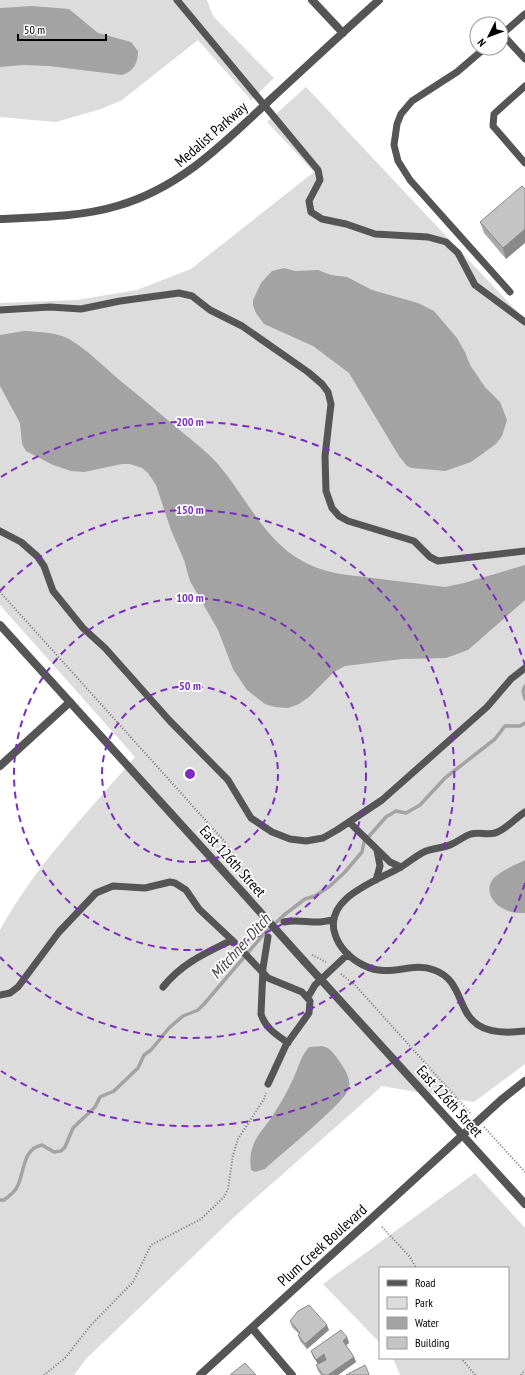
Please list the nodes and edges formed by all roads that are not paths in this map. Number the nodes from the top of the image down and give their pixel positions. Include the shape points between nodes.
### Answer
1 (178, 0) edge
2 (312, 0) edge
3 (379, 0) edge
4 (525, 14) edge
5 (509, 28) edge
6 (343, 33) junction
7 (509, 42) edge
8 (476, 56) edge
9 (525, 59) edge
10 (525, 86) edge
11 (264, 106) junction
12 (525, 163) edge
13 (0, 219) edge
14 (510, 292) dead end
15 (0, 310) edge
16 (525, 322) edge
17 (0, 531) edge
18 (525, 551) edge
19 (0, 625) edge
20 (525, 668) edge
21 (70, 702) junction
22 (0, 766) edge
23 (525, 812) edge
24 (349, 822) junction
25 (377, 850) junction
26 (401, 867) junction
27 (376, 880) junction
28 (334, 919) junction
29 (284, 922) dead end
30 (268, 937) dead end
31 (232, 940) junction
32 (348, 954) junction
33 (262, 973) junction
34 (321, 979) junction
35 (163, 987) dead end
36 (0, 995) edge
37 (308, 997) junction
38 (525, 1030) edge
39 (288, 1043) junction
40 (525, 1081) edge
41 (268, 1084) road end
42 (462, 1135) junction
43 (525, 1204) edge
44 (252, 1328) junction
45 (200, 1375) edge
46 (292, 1375) edge

1 - 11 lane
2 - 6 street
3 - 6 street, Medalist Parkway
4 - 5 lane
6 - 11 street, Medalist Parkway
7 - 9 lane
8 - 14 lane via 457,72 407,105 397,124 394,145 398,161 410,180
10 - 12 lane via 494,114 493,126
11 - 13 street, Medalist Parkway via 201,164 145,196 88,213
11 - 16 lane via 318,170 320,180 308,206 314,215 375,234 428,237 446,242 458,253 475,285
15 - 18 lane via 50,307 81,309 172,294 192,296 210,310 242,326 295,362 328,392 331,404 325,456 325,484 330,504 339,516 414,541 430,557 438,561
17 - 24 lane via 21,542 37,556 44,566 53,590 82,628 105,648 169,720 228,780 255,822 279,836 306,841 330,835
19 - 21 street, East 126th Street
20 - 24 lane via 511,679 487,707 399,787
21 - 22 street
21 - 34 street, East 126th Street, bridge
23 - 26 lane via 500,831 471,834 452,844 424,852
24 - 25 lane
25 - 26 lane via 390,862
25 - 27 lane via 380,866
26 - 27 lane
27 - 28 lane via 353,893 340,906
28 - 29 lane via 321,922
28 - 32 lane via 336,937
30 - 33 lane
31 - 33 lane
31 - 35 lane via 191,960
31 - 36 lane via 198,909 186,890 175,883 145,888 113,886 101,890 86,902 50,943 18,987 10,993
32 - 34 lane
32 - 38 lane via 363,965 377,970 419,967 436,970 450,982 466,1013 478,1025 490,1030
33 - 37 lane via 272,981 302,992
33 - 39 lane via 263,1020 273,1032
34 - 37 lane
34 - 42 street, East 126th Street
37 - 39 lane via 311,1003 309,1013
39 - 41 lane
40 - 42 street, Plum Creek Boulevard
42 - 43 street, East 126th Street
42 - 44 street, Plum Creek Boulevard
44 - 45 street, Plum Creek Boulevard
44 - 46 street

